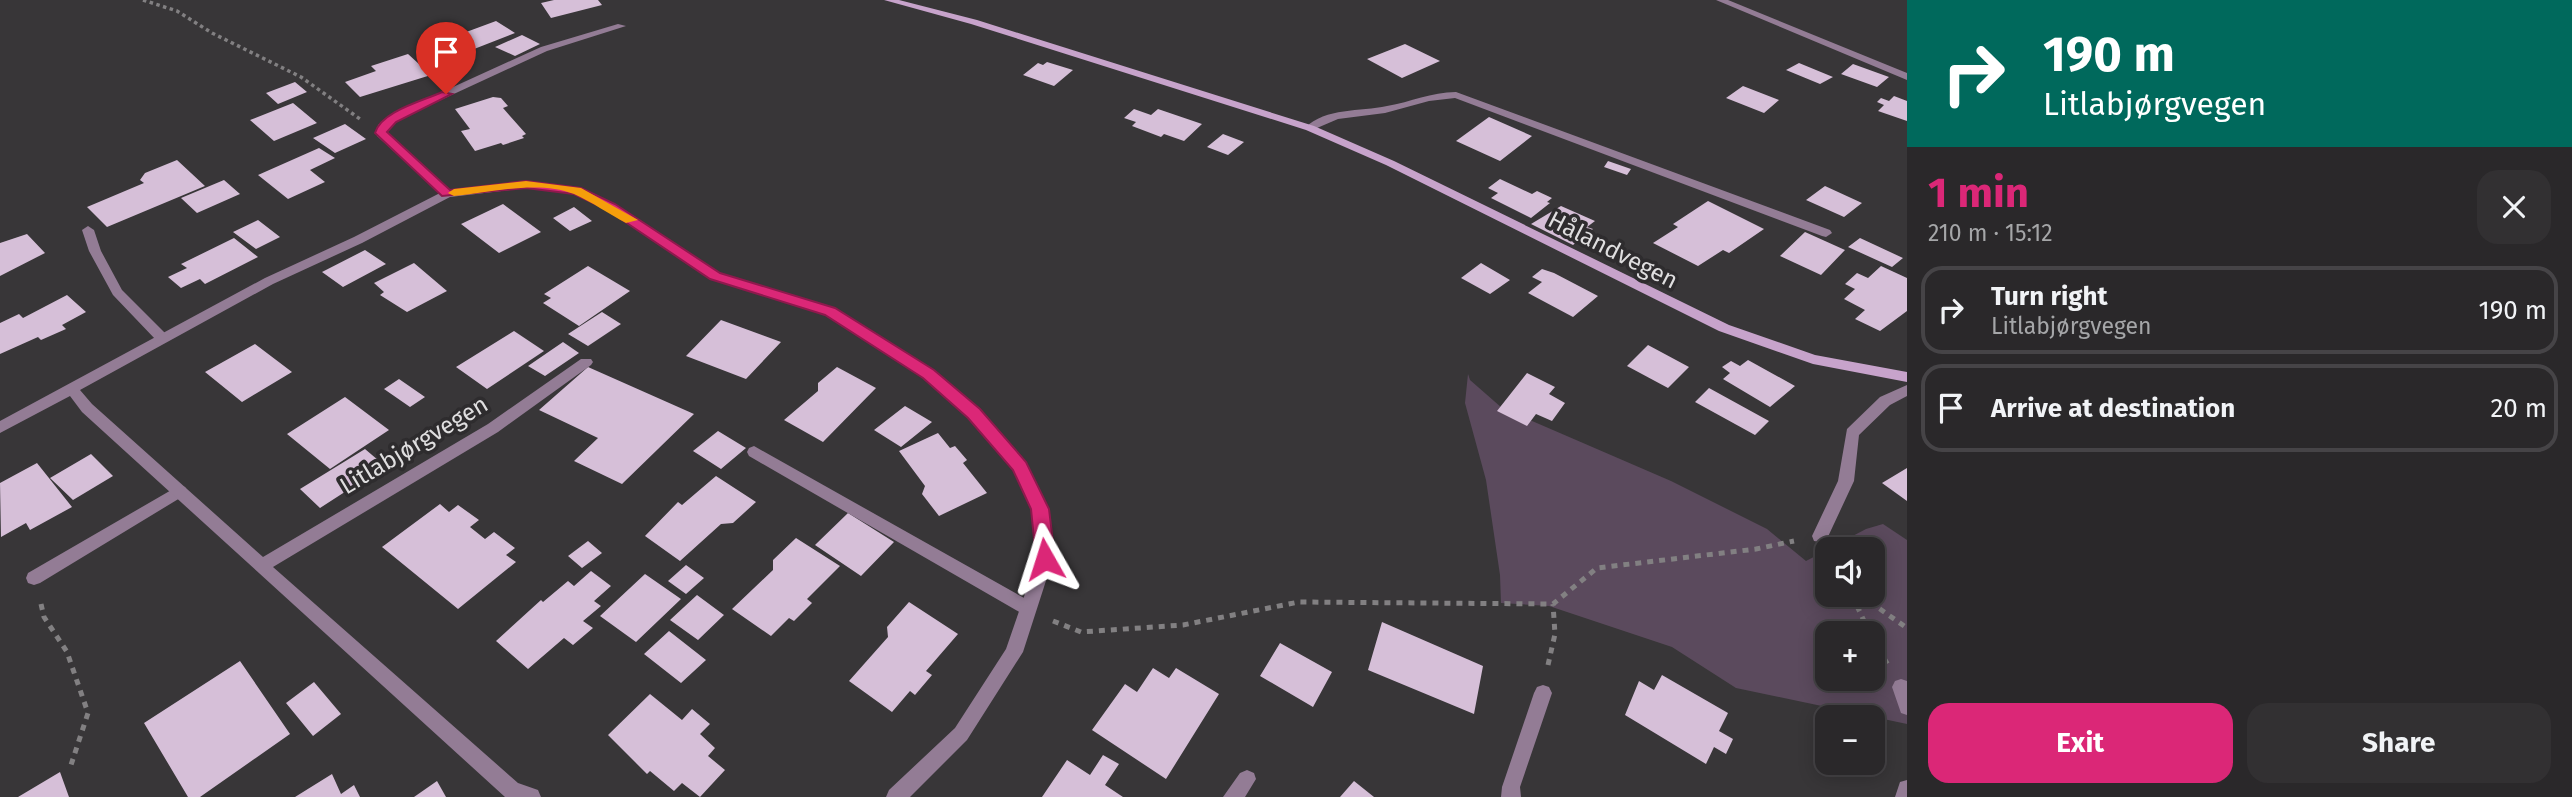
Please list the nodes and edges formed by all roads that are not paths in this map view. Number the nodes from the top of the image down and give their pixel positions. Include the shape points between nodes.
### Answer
1 (888, 0) edge
2 (1720, 0) edge
3 (621, 26) dead end
4 (1907, 77) edge
5 (1310, 128) junction
6 (447, 194) junction
7 (88, 230) dead end
8 (1826, 233) dead end
9 (161, 337) junction
10 (586, 362) dead end
11 (1907, 377) edge
12 (71, 388) junction
13 (1907, 390) edge
14 (0, 428) edge
15 (754, 452) dead end
16 (180, 491) junction
17 (1820, 536) road end
18 (264, 564) junction
19 (34, 578) road end
20 (1027, 608) junction
21 (1900, 687) dead end
22 (1543, 693) road end
23 (1907, 707) edge
24 (1247, 779) dead end
25 (1907, 789) edge
26 (531, 797) edge
27 (896, 797) edge
28 (1233, 797) edge
29 (1511, 797) edge
30 (1905, 797) edge

1 - 5 main road, Hålandvegen via 974,22
2 - 4 street
3 - 6 street via 544,49 383,127 381,133
5 - 8 street via 1329,117 1388,109 1432,94 1456,95
5 - 11 main road, Hålandvegen via 1724,328 1813,359
6 - 9 street
6 - 20 street via 526,185 577,191 611,207 715,276 830,312 929,374 974,413 1020,466 1040,509 1045,559
7 - 9 street via 117,292
9 - 12 street
10 - 18 street, Litlabjørgvegen via 493,428
12 - 14 street
12 - 16 street via 87,408
13 - 17 street via 1885,401 1852,433 1846,481
15 - 20 street
16 - 18 street
16 - 19 street
18 - 26 street via 512,790
20 - 27 street via 1014,652 961,734
21 - 23 street
22 - 29 street
24 - 28 street
25 - 30 street

